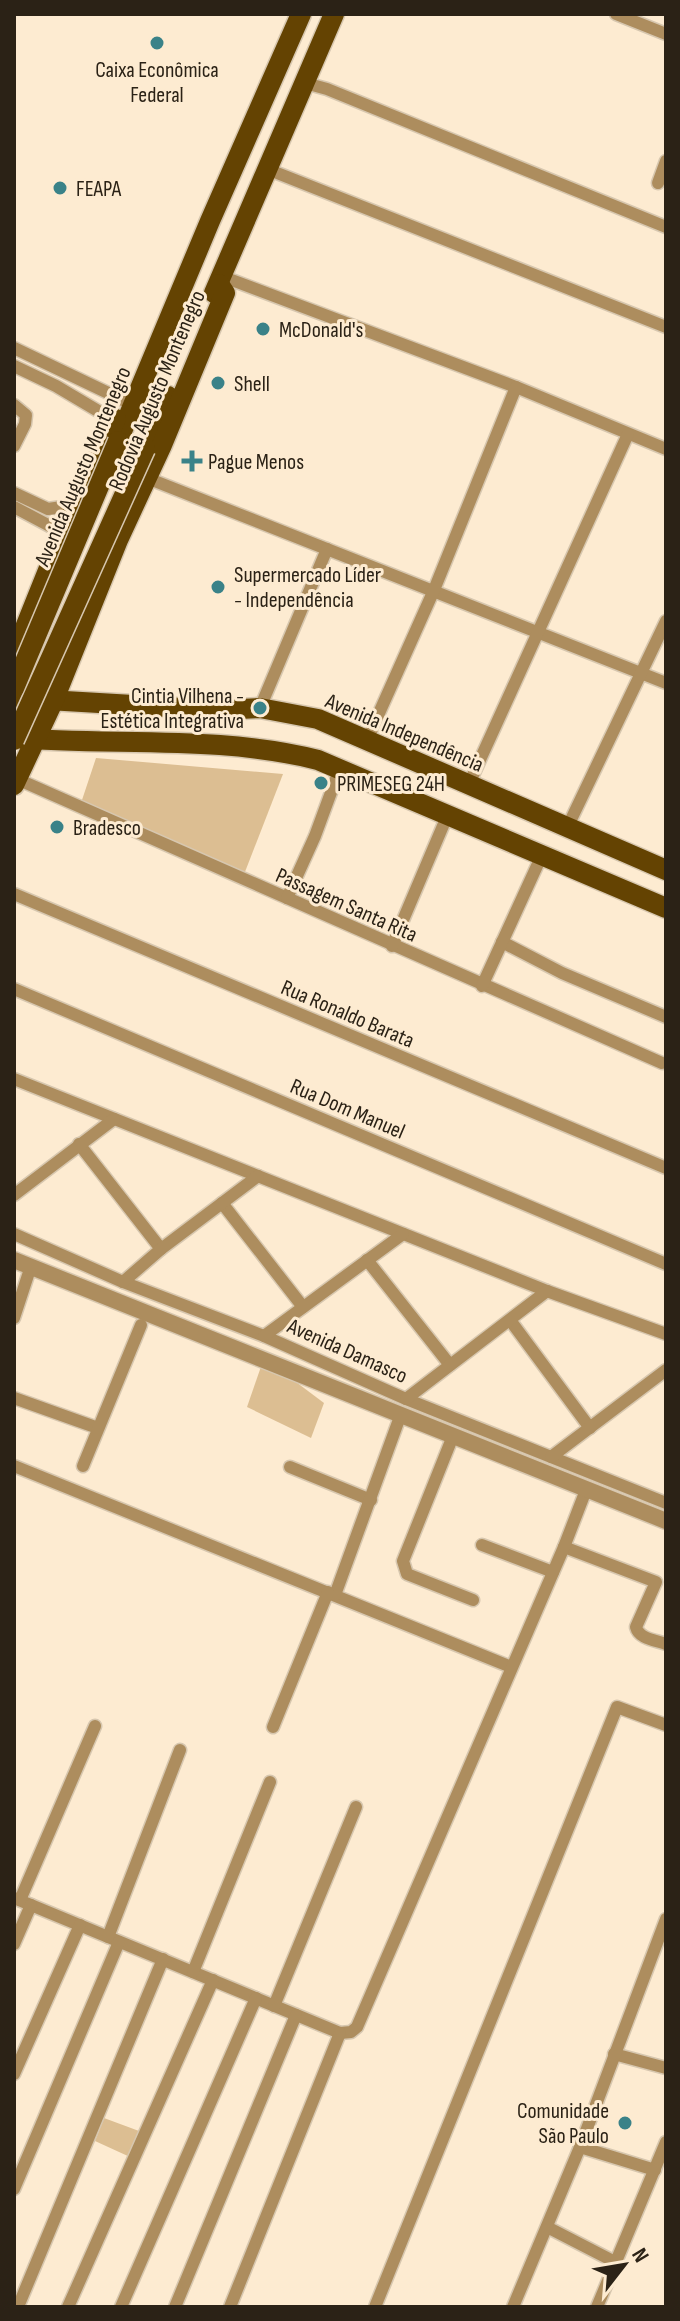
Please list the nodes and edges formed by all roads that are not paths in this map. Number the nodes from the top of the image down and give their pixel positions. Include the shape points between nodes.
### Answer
1 (301, 14) edge
2 (334, 14) edge
3 (616, 14) edge
4 (666, 34) edge
5 (305, 83) junction
6 (666, 161) edge
7 (267, 169) junction
8 (658, 183) dead end
9 (666, 227) edge
10 (220, 280) junction
11 (175, 307) junction
12 (666, 327) edge
13 (14, 348) edge
14 (14, 366) edge
15 (516, 387) junction
16 (125, 401) junction
17 (14, 405) edge
18 (116, 431) junction
19 (628, 434) junction
20 (14, 446) edge
21 (666, 449) edge
22 (147, 478) junction
23 (14, 493) edge
24 (76, 505) junction
25 (14, 507) edge
26 (48, 509) junction
27 (43, 522) junction
28 (63, 533) junction
29 (327, 549) junction
30 (434, 590) junction
31 (666, 621) edge
32 (537, 631) junction
33 (16, 651) edge
34 (72, 653) junction
35 (641, 673) junction
36 (666, 683) edge
37 (14, 688) edge
38 (14, 698) edge
39 (53, 702) junction
40 (260, 708) junction
41 (14, 739) edge
42 (35, 740) junction
43 (367, 740) junction
44 (340, 768) junction
45 (16, 782) edge
46 (469, 784) junction
47 (448, 814) junction
48 (567, 828) junction
49 (542, 855) junction
50 (666, 870) edge
51 (14, 894) edge
52 (287, 898) junction
53 (666, 908) edge
54 (502, 942) junction
55 (392, 946) junction
56 (482, 986) junction
57 (14, 989) edge
58 (666, 1017) edge
59 (662, 1063) dead end
60 (14, 1079) edge
61 (114, 1119) junction
62 (79, 1144) junction
63 (666, 1168) edge
64 (258, 1176) junction
65 (14, 1195) edge
66 (222, 1203) junction
67 (14, 1234) edge
68 (403, 1234) junction
69 (161, 1249) junction
70 (14, 1260) edge
71 (367, 1260) junction
72 (666, 1264) edge
73 (31, 1266) junction
74 (123, 1282) junction
75 (547, 1291) junction
76 (303, 1307) junction
77 (14, 1318) edge
78 (510, 1320) junction
79 (141, 1325) dead end
80 (666, 1334) edge
81 (264, 1336) junction
82 (450, 1365) junction
83 (661, 1374) edge
84 (666, 1389) edge
85 (14, 1398) edge
86 (403, 1407) junction
87 (98, 1428) junction
88 (590, 1428) junction
89 (453, 1436) junction
90 (551, 1457) junction
91 (14, 1466) edge
92 (83, 1466) dead end
93 (290, 1467) dead end
94 (586, 1490) junction
95 (371, 1500) junction
96 (666, 1503) edge
97 (666, 1521) edge
98 (482, 1545) dead end
99 (564, 1547) junction
100 (553, 1572) junction
101 (331, 1594) junction
102 (473, 1600) dead end
103 (666, 1644) edge
104 (511, 1667) junction
105 (666, 1725) edge
106 (95, 1726) dead end
107 (273, 1727) dead end
108 (180, 1750) dead end
109 (270, 1782) dead end
110 (356, 1807) dead end
111 (21, 1901) edge
112 (666, 1919) edge
113 (80, 1925) junction
114 (114, 1939) junction
115 (14, 1944) edge
116 (660, 1950) edge
117 (163, 1959) junction
118 (193, 1972) junction
119 (213, 1980) junction
120 (256, 1998) junction
121 (274, 2006) junction
122 (296, 2015) junction
123 (340, 2033) junction
124 (614, 2054) junction
125 (666, 2068) edge
126 (14, 2074) edge
127 (666, 2142) edge
128 (580, 2147) junction
129 (655, 2170) junction
130 (14, 2189) edge
131 (547, 2227) junction
132 (617, 2263) junction
133 (22, 2303) edge
134 (68, 2307) edge
135 (121, 2307) edge
136 (175, 2307) edge
137 (230, 2307) edge
138 (375, 2307) edge
139 (513, 2307) edge
140 (597, 2307) edge

1 - 11 main road, Rodovia Augusto Montenegro
2 - 5 main road, Rodovia Augusto Montenegro
3 - 4 street
5 - 7 main road, Rodovia Augusto Montenegro
5 - 9 street
6 - 8 street
7 - 10 main road, Rodovia Augusto Montenegro
7 - 12 street
10 - 15 street
10 - 22 main road, Rodovia Augusto Montenegro via 225,293
10 - 41 main road, bridge
11 - 16 main road, Rodovia Augusto Montenegro via 161,320
11 - 18 main road, Avenida Augusto Montenegro
13 - 16 street
14 - 18 street via 56,386
15 - 19 street
15 - 30 street
16 - 18 main road, Rodovia Augusto Montenegro
17 - 20 street via 26,415
18 - 24 main road, Rodovia Augusto Montenegro
18 - 37 main road, Avenida Augusto Montenegro, bridge
19 - 21 street
19 - 32 street
22 - 29 street
22 - 34 main road, Rodovia Augusto Montenegro
23 - 26 street
24 - 26 street
24 - 28 main road, Rodovia Augusto Montenegro
25 - 27 street
26 - 27 street
27 - 28 street
28 - 33 main road, Rodovia Augusto Montenegro
29 - 30 street
29 - 40 street
30 - 32 street
30 - 43 street
31 - 35 street
32 - 35 street
32 - 46 street
33 - 34 main road via 20,676 36,682 53,677
34 - 39 main road, Rodovia Augusto Montenegro
35 - 36 street
35 - 48 street
38 - 39 main road, Avenida Independência
39 - 40 main road, Avenida Independência
39 - 42 main road, Rodovia Augusto Montenegro
40 - 43 main road, Avenida Independência via 318,719
41 - 42 main road
42 - 44 main road via 282,751
42 - 45 main road, Rodovia Augusto Montenegro
43 - 46 main road, Avenida Independência
44 - 47 main road
44 - 52 street
45 - 52 street, Passagem Santa Rita
46 - 48 main road, Avenida Independência
47 - 49 main road
47 - 55 street
48 - 50 main road, Avenida Independência
49 - 53 main road
49 - 54 street
51 - 63 street, Rua Ronaldo Barata
52 - 55 street, Passagem Santa Rita
54 - 56 street
54 - 58 street
55 - 56 street, Passagem Santa Rita
56 - 59 street, Passagem Santa Rita
57 - 72 street, Rua Dom Manuel
60 - 61 street
61 - 62 street
61 - 64 street
62 - 65 street
62 - 69 street
64 - 66 street
64 - 68 street
66 - 69 street
66 - 76 street
67 - 74 street, Avenida Damasco
68 - 71 street
68 - 75 street
69 - 74 street
70 - 73 street, Avenida Damasco
71 - 76 street
71 - 82 street
73 - 77 street
73 - 86 street, Avenida Damasco
74 - 81 street, Avenida Damasco
75 - 78 street
75 - 80 street
76 - 81 street
78 - 82 street
78 - 88 street
79 - 87 street
81 - 86 street, Avenida Damasco
82 - 86 street
83 - 84 street
83 - 88 street
85 - 87 street
86 - 89 street, Avenida Damasco
86 - 90 street, Avenida Damasco
86 - 95 street
87 - 92 street
88 - 90 street
89 - 94 street, Avenida Damasco
89 - 102 street via 403,1561 407,1574
90 - 96 street, Avenida Damasco
91 - 101 street
93 - 95 street
94 - 97 street, Avenida Damasco
94 - 99 street
95 - 101 street
98 - 100 street
99 - 100 street
99 - 103 street via 656,1582 636,1627 643,1636
100 - 104 street
101 - 104 street
101 - 107 street
104 - 123 street via 357,2027
105 - 138 street via 617,1707
106 - 111 street
108 - 114 street
109 - 118 street
110 - 121 street
111 - 113 street
111 - 115 street
112 - 116 street
113 - 114 street
113 - 126 street
114 - 117 street
114 - 130 street
116 - 124 street
117 - 118 street
117 - 133 street
118 - 119 street
119 - 120 street
119 - 134 street
120 - 121 street
120 - 135 street
121 - 122 street
122 - 123 street
122 - 136 street
123 - 137 street
124 - 125 street
124 - 128 street
127 - 129 street
128 - 129 street
128 - 131 street
129 - 132 street
131 - 132 street
131 - 139 street
132 - 140 street

